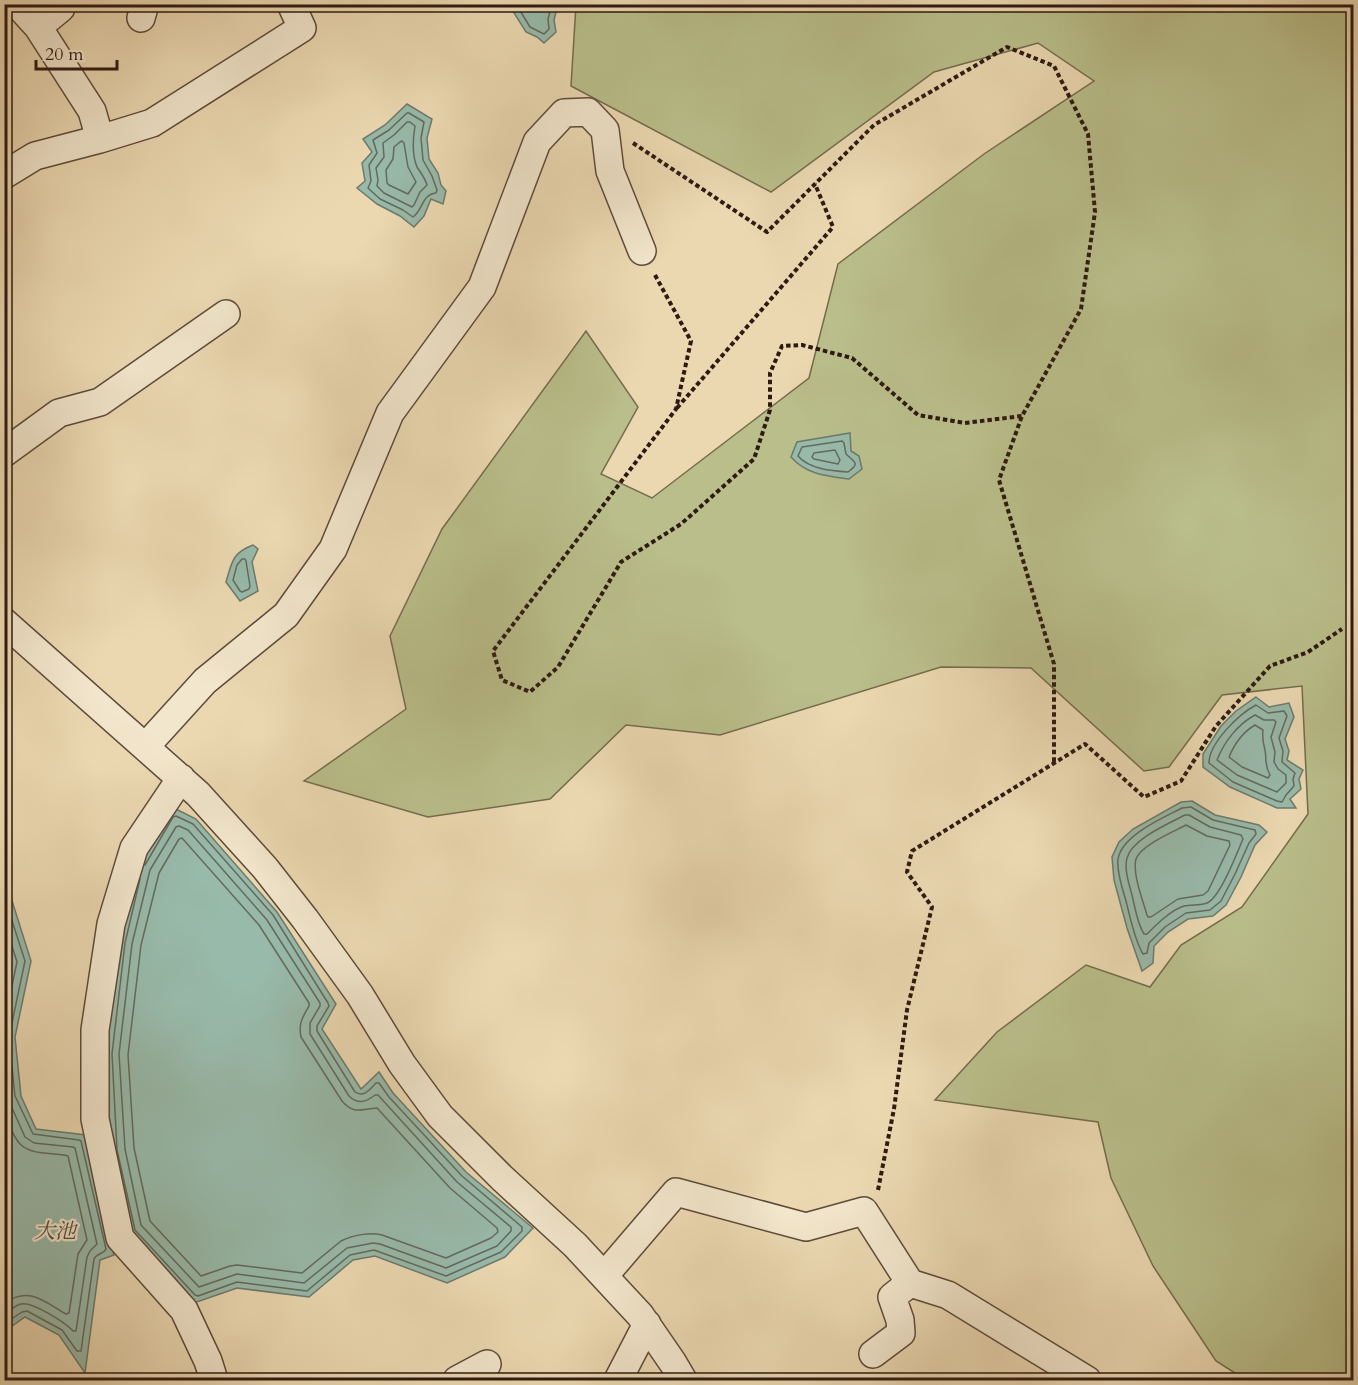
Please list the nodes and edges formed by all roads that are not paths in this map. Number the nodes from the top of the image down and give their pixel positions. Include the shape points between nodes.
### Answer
1 (17, 4) edge
2 (62, 4) edge
3 (291, 4) edge
4 (38, 27) junction
5 (100, 139) junction
6 (4, 175) edge
7 (642, 251) road end
8 (226, 314) dead end
9 (4, 453) edge
10 (4, 622) edge
11 (146, 747) junction
12 (181, 778) junction
13 (604, 1276) junction
14 (910, 1283) junction
15 (647, 1324) junction
16 (873, 1354) dead end
17 (487, 1364) dead end
18 (214, 1380) edge
19 (456, 1380) edge
20 (618, 1380) edge
21 (683, 1380) edge
22 (1087, 1380) edge

1 - 4 street
2 - 4 street
3 - 5 street via 302,28 152,123
4 - 5 street via 92,111
5 - 6 street via 35,156
7 - 11 street via 610,171 605,130 588,112 564,113 537,142 482,287 390,413 333,549 286,615 205,681
8 - 9 street via 100,402 59,413
10 - 11 street
11 - 12 street
12 - 13 street via 266,868 360,995 402,1064 440,1116
12 - 18 street via 134,848 111,924 96,1030 95,1119 120,1238 184,1310
13 - 14 street via 676,1192 806,1227 864,1211
13 - 15 street
14 - 16 street via 892,1297 901,1333
14 - 22 street via 948,1294
15 - 20 street
15 - 21 street
17 - 19 street

